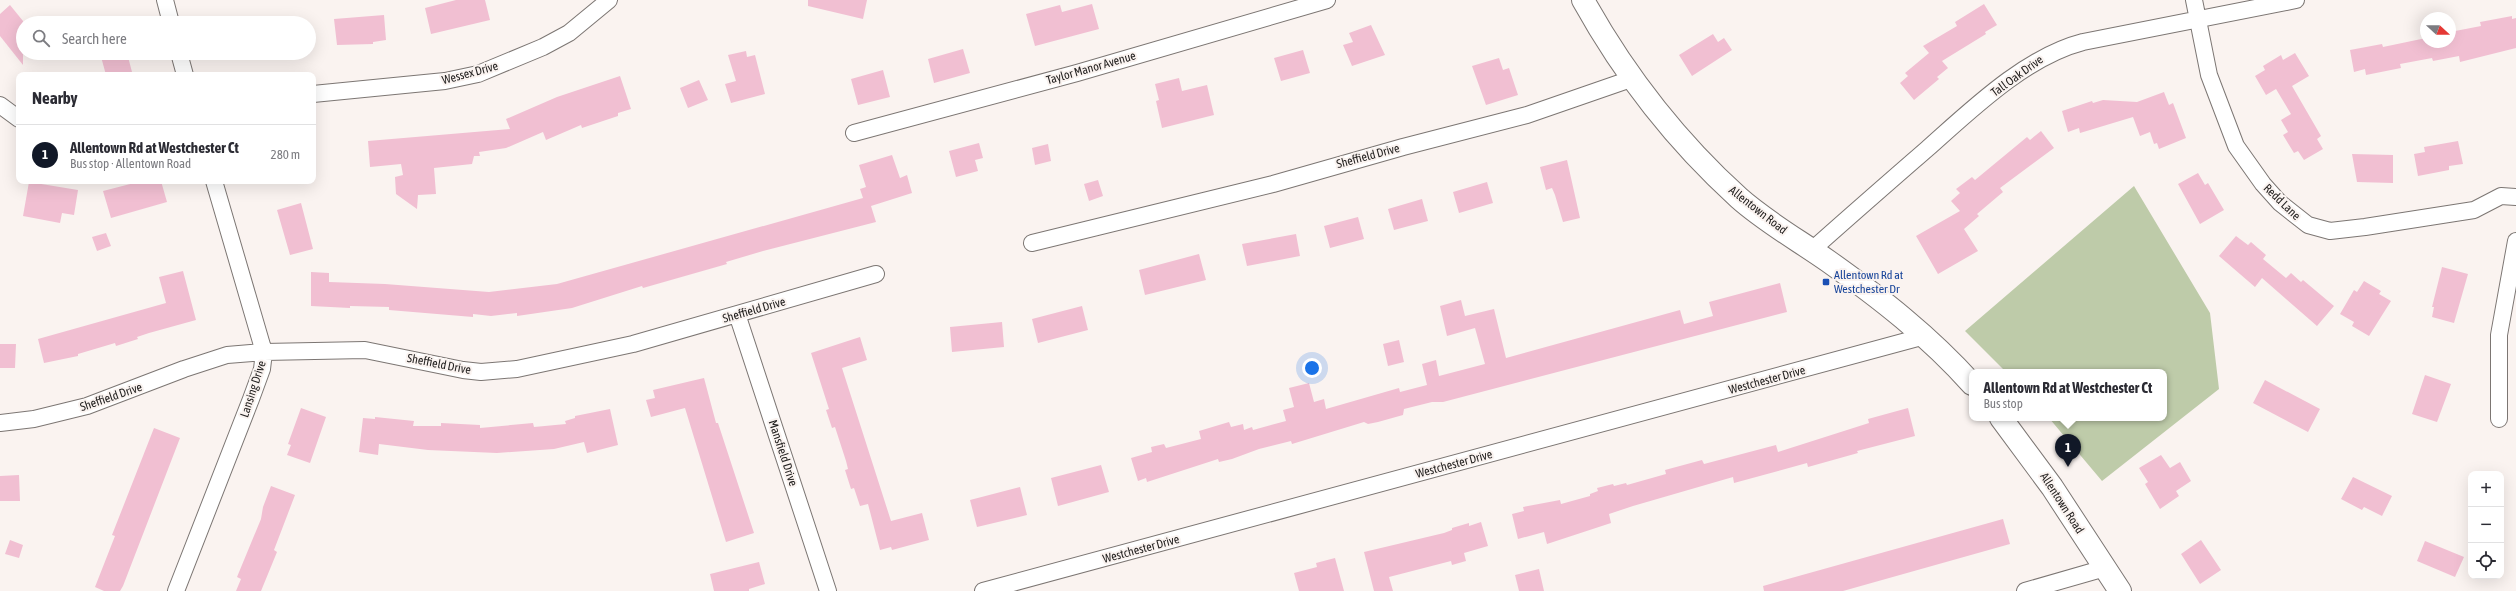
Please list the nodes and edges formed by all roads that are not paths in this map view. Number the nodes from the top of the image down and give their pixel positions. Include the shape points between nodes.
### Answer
1 (165, 0) edge
2 (608, 0) edge
3 (1327, 0) edge
4 (1583, 0) edge
5 (2194, 0) edge
6 (2296, 0) edge
7 (169, 16) edge
8 (2198, 18) junction
9 (181, 60) edge
10 (184, 72) edge
11 (1632, 79) junction
12 (316, 94) edge
13 (0, 105) edge
14 (16, 117) edge
15 (854, 133) dead end
16 (215, 184) edge
17 (2516, 197) edge
18 (2516, 241) edge
19 (1032, 243) dead end
20 (1812, 250) junction
21 (876, 274) dead end
22 (737, 314) junction
23 (1925, 336) junction
24 (264, 352) junction
25 (1969, 381) edge
26 (2499, 419) dead end
27 (2003, 421) edge
28 (0, 423) edge
29 (2105, 568) junction
30 (176, 591) edge
31 (828, 591) edge
32 (983, 591) edge
33 (2025, 591) edge
34 (2120, 591) edge

1 - 7 street
2 - 12 street, Wessex Drive via 569,34 478,74 445,81
3 - 15 street, Taylor Manor Avenue via 1069,75
4 - 11 main road, Allentown Road
5 - 8 street, Redd Lane
6 - 8 street, Tall Oak Drive
8 - 17 street, Redd Lane via 2202,50 2209,75 2236,146 2276,198 2295,217 2308,225 2330,231 2365,227 2474,210 2500,196
8 - 20 street, Tall Oak Drive via 2083,42 2041,58 1957,122
9 - 10 street
11 - 19 street, Sheffield Drive via 1527,115 1103,227
11 - 20 main road, Allentown Road via 1695,155 1740,198
13 - 14 street
16 - 24 street, Lansing Drive
18 - 26 street via 2499,335
20 - 23 main road, Allentown Road via 1886,302
21 - 22 street, Sheffield Drive
22 - 24 street, Sheffield Drive via 633,344 517,369 481,372 365,350
22 - 31 street, Mansfield Drive
23 - 25 main road, Allentown Road
23 - 32 street, Westchester Drive
24 - 28 street, Sheffield Drive via 227,355 87,406 34,419
24 - 30 street, Lansing Drive via 262,369
27 - 29 main road, Allentown Road via 2052,487
29 - 33 street
29 - 34 main road, Allentown Road

